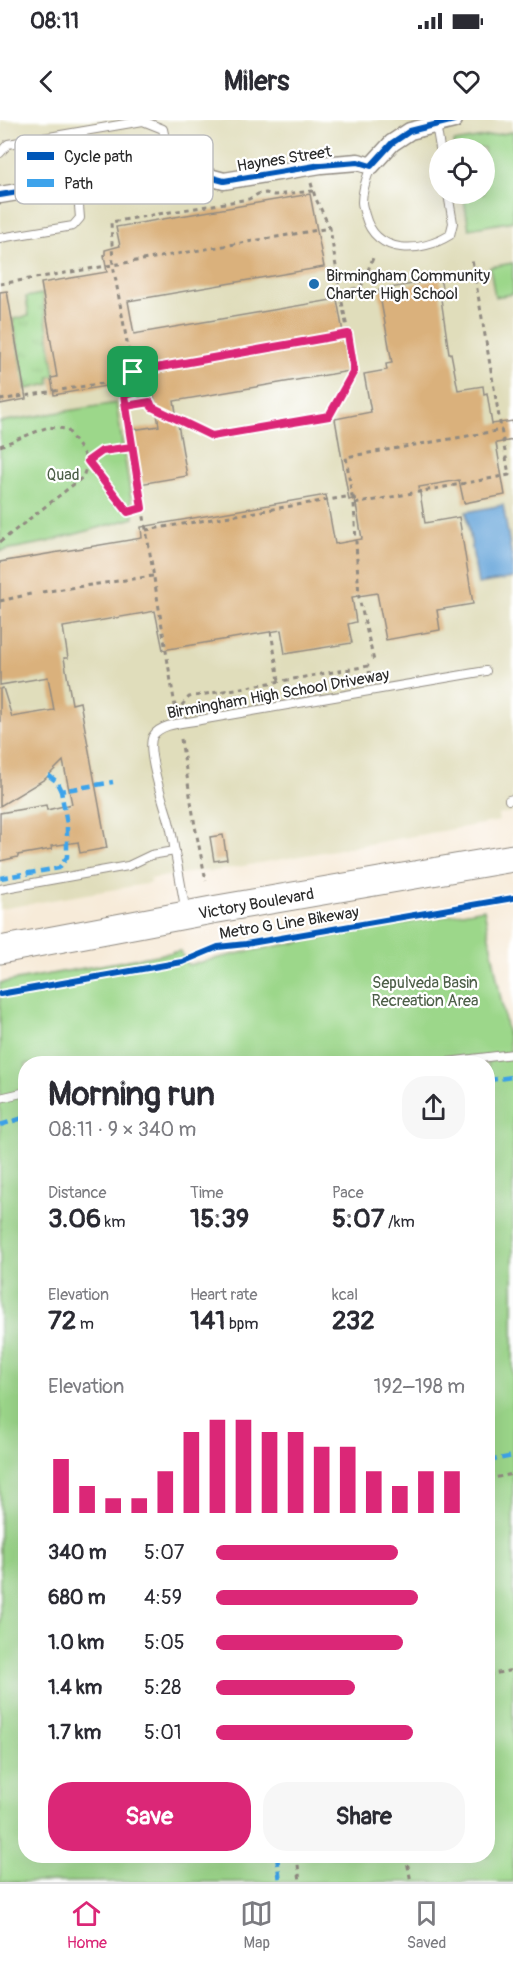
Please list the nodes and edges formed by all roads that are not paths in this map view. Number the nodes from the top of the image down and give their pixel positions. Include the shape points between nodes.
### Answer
1 (454, 120) edge
2 (436, 124) junction
3 (61, 135) edge
4 (164, 135) edge
5 (438, 138) edge
6 (15, 143) edge
7 (0, 153) edge
8 (371, 166) junction
9 (213, 178) edge
10 (79, 204) edge
11 (450, 204) edge
12 (0, 238) edge
13 (486, 671) dead end
14 (175, 851) junction
15 (513, 858) edge
16 (0, 889) edge
17 (186, 915) junction
18 (0, 950) edge
19 (513, 1054) edge
20 (495, 1056) edge
21 (18, 1094) edge
22 (0, 1098) edge

1 - 2 street
2 - 5 lane
2 - 8 street via 392,143
3 - 4 lane via 143,121 163,129
6 - 7 lane
8 - 9 street, Haynes Street via 358,162 224,181
8 - 11 lane via 362,203 368,224 379,239 398,248 438,242 450,234 453,224
10 - 12 lane via 80,218 73,226
13 - 14 lane, Birmingham High School Driveway via 200,720 157,732 151,746
14 - 16 lane via 151,855 128,866
14 - 17 lane, Birmingham High School Driveway
15 - 17 main road, Victory Boulevard
17 - 18 main road, Victory Boulevard
19 - 20 lane
21 - 22 lane

